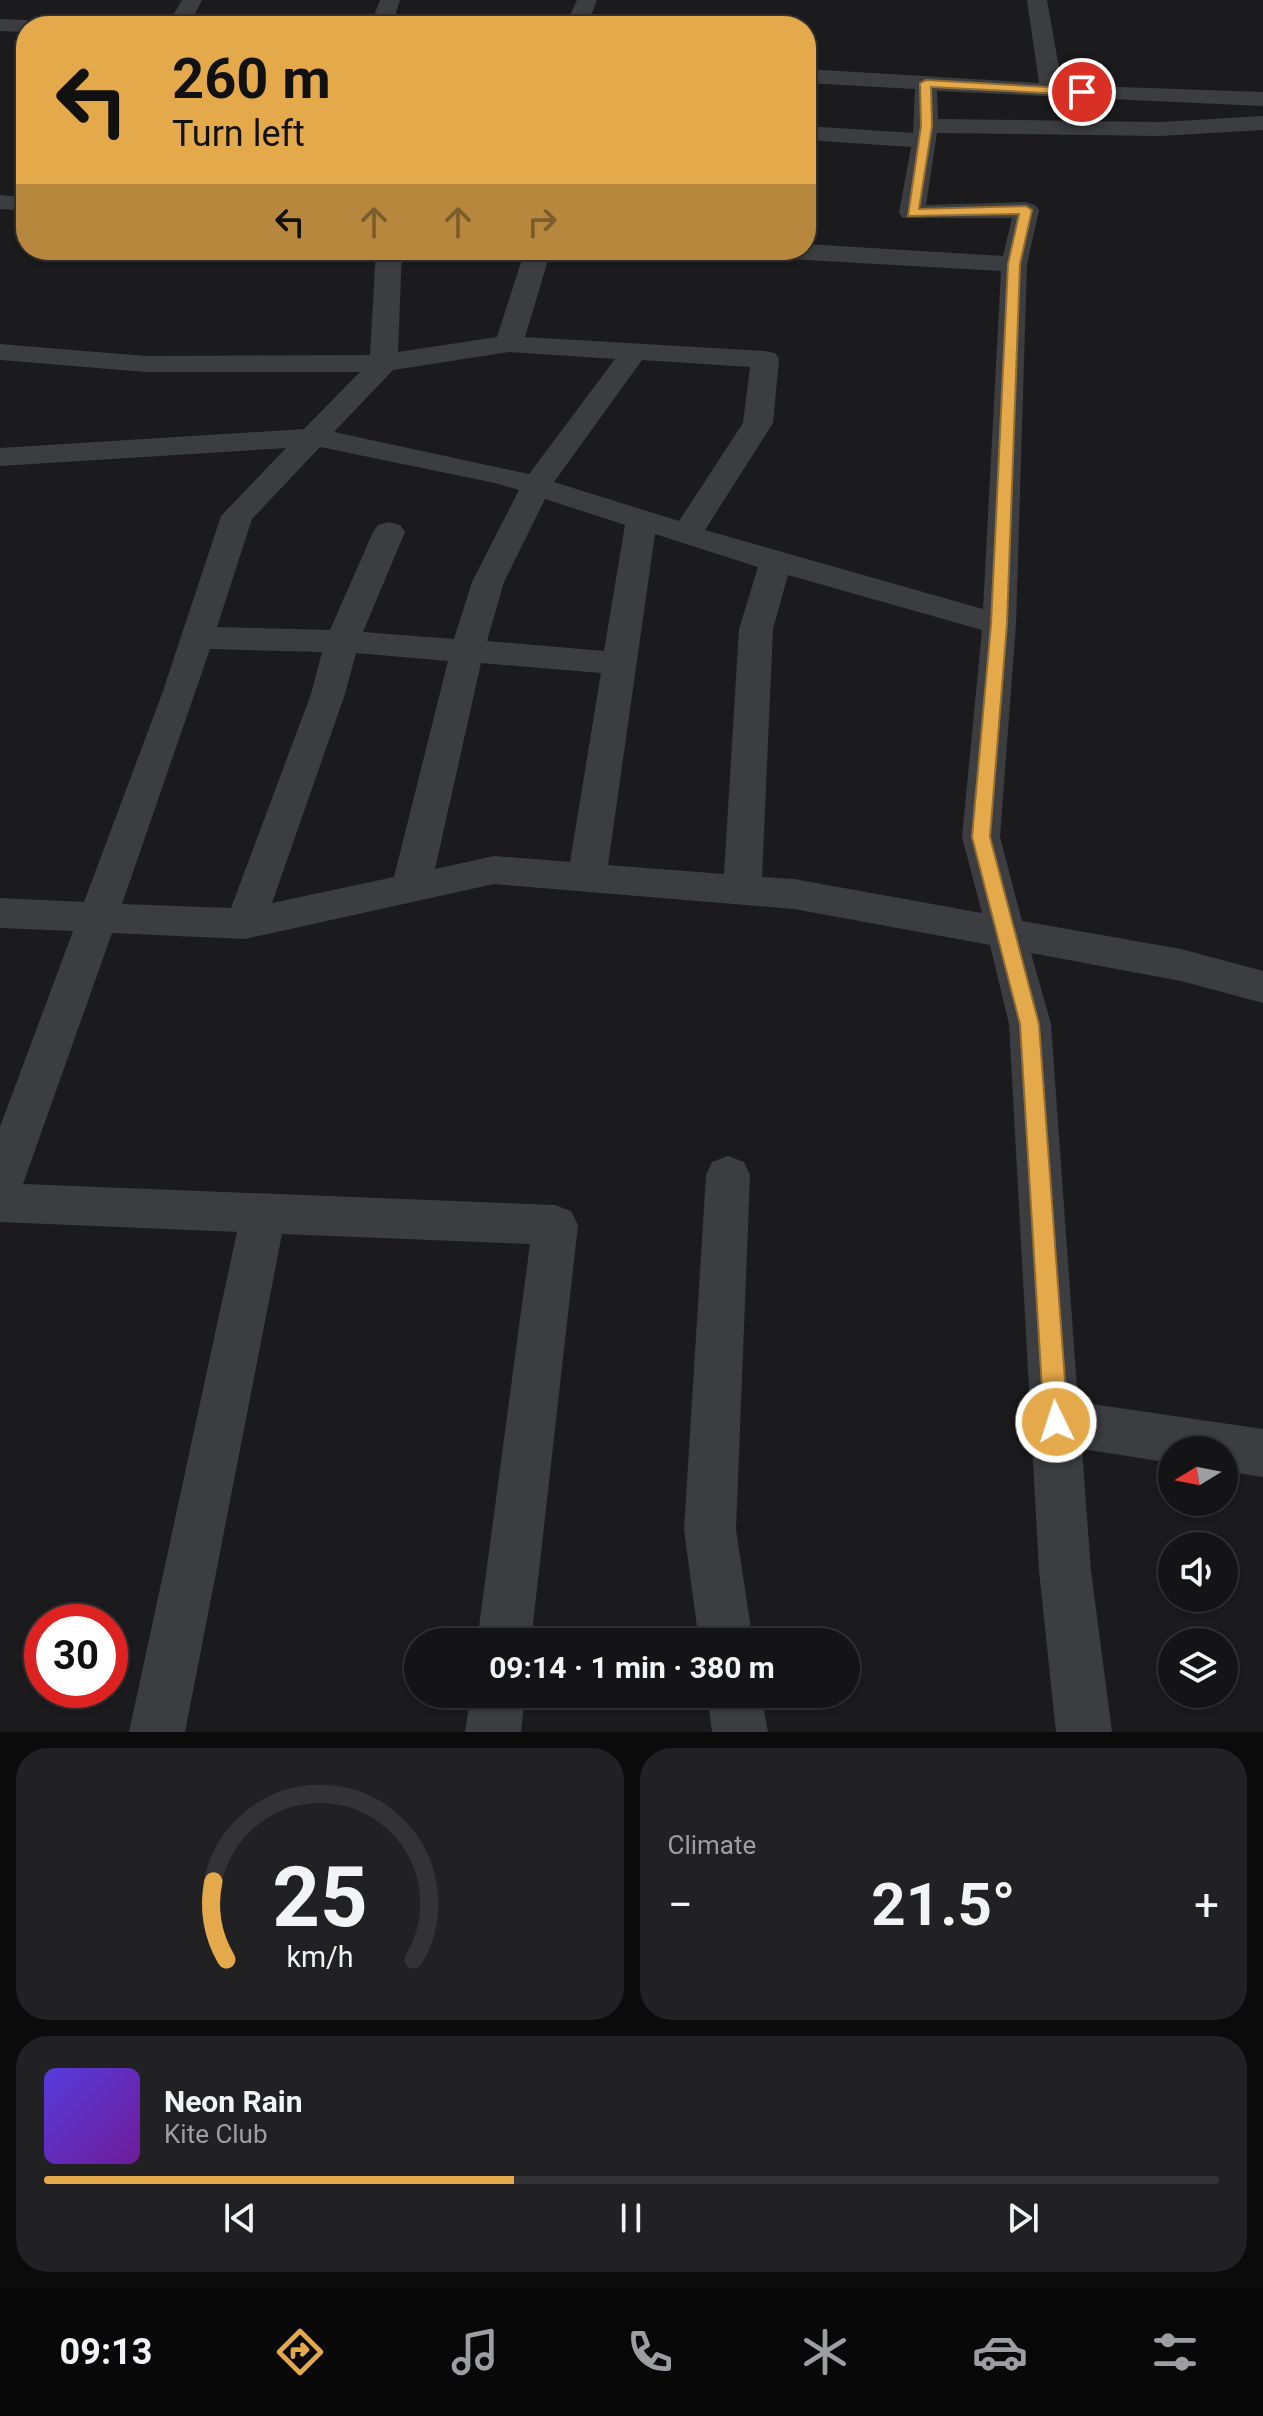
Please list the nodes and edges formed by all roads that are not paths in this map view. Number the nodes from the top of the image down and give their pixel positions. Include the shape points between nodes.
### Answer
1 (1037, 0) edge
2 (816, 77) edge
3 (926, 83) junction
4 (1052, 91) junction
5 (1263, 99) edge
6 (1263, 123) edge
7 (816, 133) edge
8 (925, 133) junction
9 (816, 253) edge
10 (389, 260) edge
11 (535, 260) edge
12 (1014, 264) junction
13 (509, 344) junction
14 (0, 352) edge
15 (634, 352) junction
16 (384, 363) junction
17 (314, 437) junction
18 (0, 457) edge
19 (536, 486) junction
20 (641, 520) junction
21 (389, 532) dead end
22 (686, 535) junction
23 (776, 562) junction
24 (999, 624) junction
25 (197, 638) junction
26 (342, 641) junction
27 (467, 651) junction
28 (619, 663) junction
29 (587, 878) junction
30 (411, 888) junction
31 (742, 890) junction
32 (0, 913) edge
33 (98, 918) junction
34 (245, 924) junction
35 (1006, 933) junction
36 (1263, 987) edge
37 (728, 1175) dead end
38 (0, 1186) edge
39 (0, 1203) edge
40 (264, 1213) junction
41 (1056, 1422) junction
42 (1263, 1453) edge
43 (506, 1628) edge
44 (724, 1628) edge
45 (496, 1708) edge
46 (736, 1708) edge
47 (157, 1732) edge
48 (493, 1732) edge
49 (740, 1732) edge
50 (1084, 1732) edge

1 - 4 street
2 - 3 street
3 - 4 street
3 - 8 street
4 - 5 street
6 - 8 street
7 - 8 street
8 - 12 street via 912,213 1026,210
9 - 12 street
10 - 16 street
11 - 13 street
12 - 24 street
13 - 15 street
13 - 16 street
14 - 16 street via 145,364
15 - 19 street
15 - 22 street via 765,359 758,423
16 - 17 street
17 - 18 street
17 - 19 street
17 - 25 street via 237,516
19 - 20 street
19 - 27 street via 488,582
20 - 22 street
20 - 28 street
21 - 26 street
22 - 23 street
23 - 24 street
23 - 31 street via 756,629
24 - 35 street via 981,837
25 - 26 street
25 - 33 street
26 - 27 street
26 - 34 street
27 - 28 street
27 - 30 street
28 - 29 street
29 - 30 street via 494,870
29 - 31 street
30 - 34 street
31 - 35 street via 794,894
32 - 33 street
33 - 34 street
33 - 38 street
35 - 36 street via 1181,965
35 - 41 street via 1030,1024
37 - 44 street via 710,1530
39 - 40 street
40 - 43 street via 555,1225
40 - 47 street
41 - 42 street
41 - 50 street via 1065,1571
45 - 48 street
46 - 49 street

